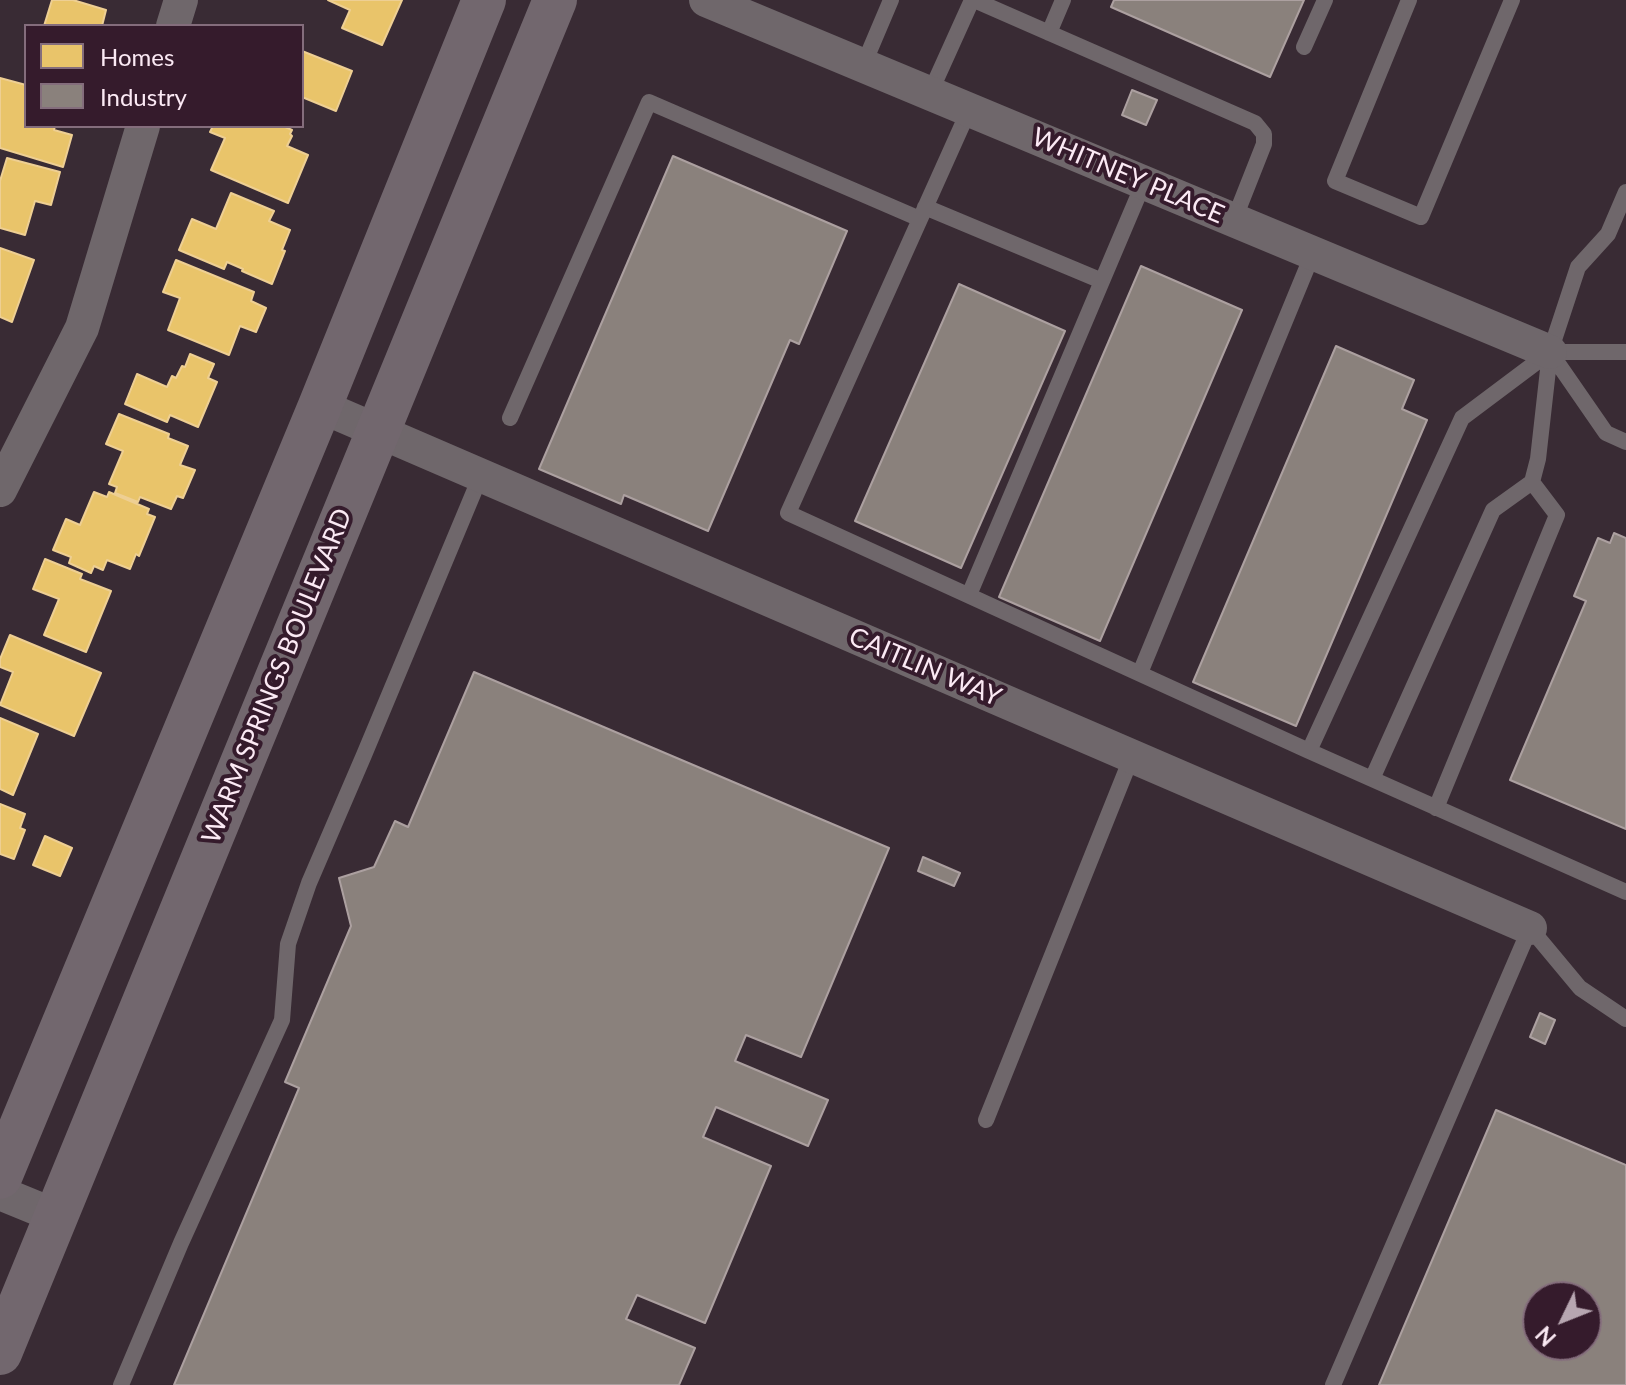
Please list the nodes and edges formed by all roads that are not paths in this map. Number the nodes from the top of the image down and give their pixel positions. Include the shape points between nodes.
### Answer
1 (181, 0) edge
2 (484, 0) edge
3 (555, 0) edge
4 (706, 0) edge
5 (891, 0) edge
6 (973, 0) edge
7 (1063, 0) edge
8 (1325, 0) edge
9 (1409, 0) edge
10 (1512, 0) edge
11 (174, 24) edge
12 (1049, 33) junction
13 (1304, 47) dead end
14 (863, 66) junction
15 (930, 93) junction
16 (969, 110) junction
17 (142, 128) edge
18 (1144, 182) junction
19 (1626, 192) edge
20 (922, 213) junction
21 (1234, 220) junction
22 (1313, 253) junction
23 (1102, 281) junction
24 (1550, 352) junction
25 (1626, 352) edge
26 (320, 406) junction
27 (510, 418) dead end
28 (378, 431) junction
29 (1626, 442) edge
30 (481, 475) junction
31 (1532, 482) junction
32 (0, 490) edge
33 (969, 595) junction
34 (1140, 673) junction
35 (1309, 751) junction
36 (1132, 756) junction
37 (1372, 779) junction
38 (1436, 808) junction
39 (1626, 892) edge
40 (1530, 928) junction
41 (1626, 1019) edge
42 (986, 1120) dead end
43 (0, 1177) edge
44 (0, 1193) edge
45 (56, 1216) junction
46 (0, 1353) edge
47 (121, 1385) edge
48 (1333, 1385) edge

1 - 11 street
2 - 26 main road
3 - 28 main road, WARM SPRINGS BOULEVARD
4 - 14 street, WHITNEY PLACE
5 - 14 lane
6 - 12 lane
6 - 15 lane
7 - 12 lane
8 - 13 lane
9 - 10 lane via 1335,181 1421,217
12 - 21 lane via 1255,123 1264,144
14 - 15 street, WHITNEY PLACE
15 - 16 street, WHITNEY PLACE
16 - 18 street, WHITNEY PLACE
16 - 20 lane
17 - 32 street via 82,328
18 - 21 street, WHITNEY PLACE
18 - 23 lane
19 - 24 lane via 1608,234 1578,267
20 - 23 lane
20 - 27 lane via 649,102
20 - 33 lane via 788,513
21 - 22 street, WHITNEY PLACE
22 - 24 street, WHITNEY PLACE
22 - 34 lane
23 - 33 lane
24 - 25 lane
24 - 29 lane via 1606,433
24 - 31 lane
24 - 35 lane via 1462,418
26 - 28 street, CAITLIN WAY
26 - 43 main road
28 - 30 street, CAITLIN WAY
28 - 45 main road, WARM SPRINGS BOULEVARD
30 - 36 street, CAITLIN WAY
30 - 47 lane via 309,883 288,944 282,1020
31 - 37 lane via 1493,510
31 - 38 lane via 1557,515
33 - 34 lane
34 - 35 lane
35 - 37 lane
36 - 40 street, CAITLIN WAY
36 - 42 lane
37 - 38 lane
38 - 39 lane
40 - 41 lane via 1580,988
40 - 48 lane
44 - 45 street
45 - 46 main road, WARM SPRINGS BOULEVARD

